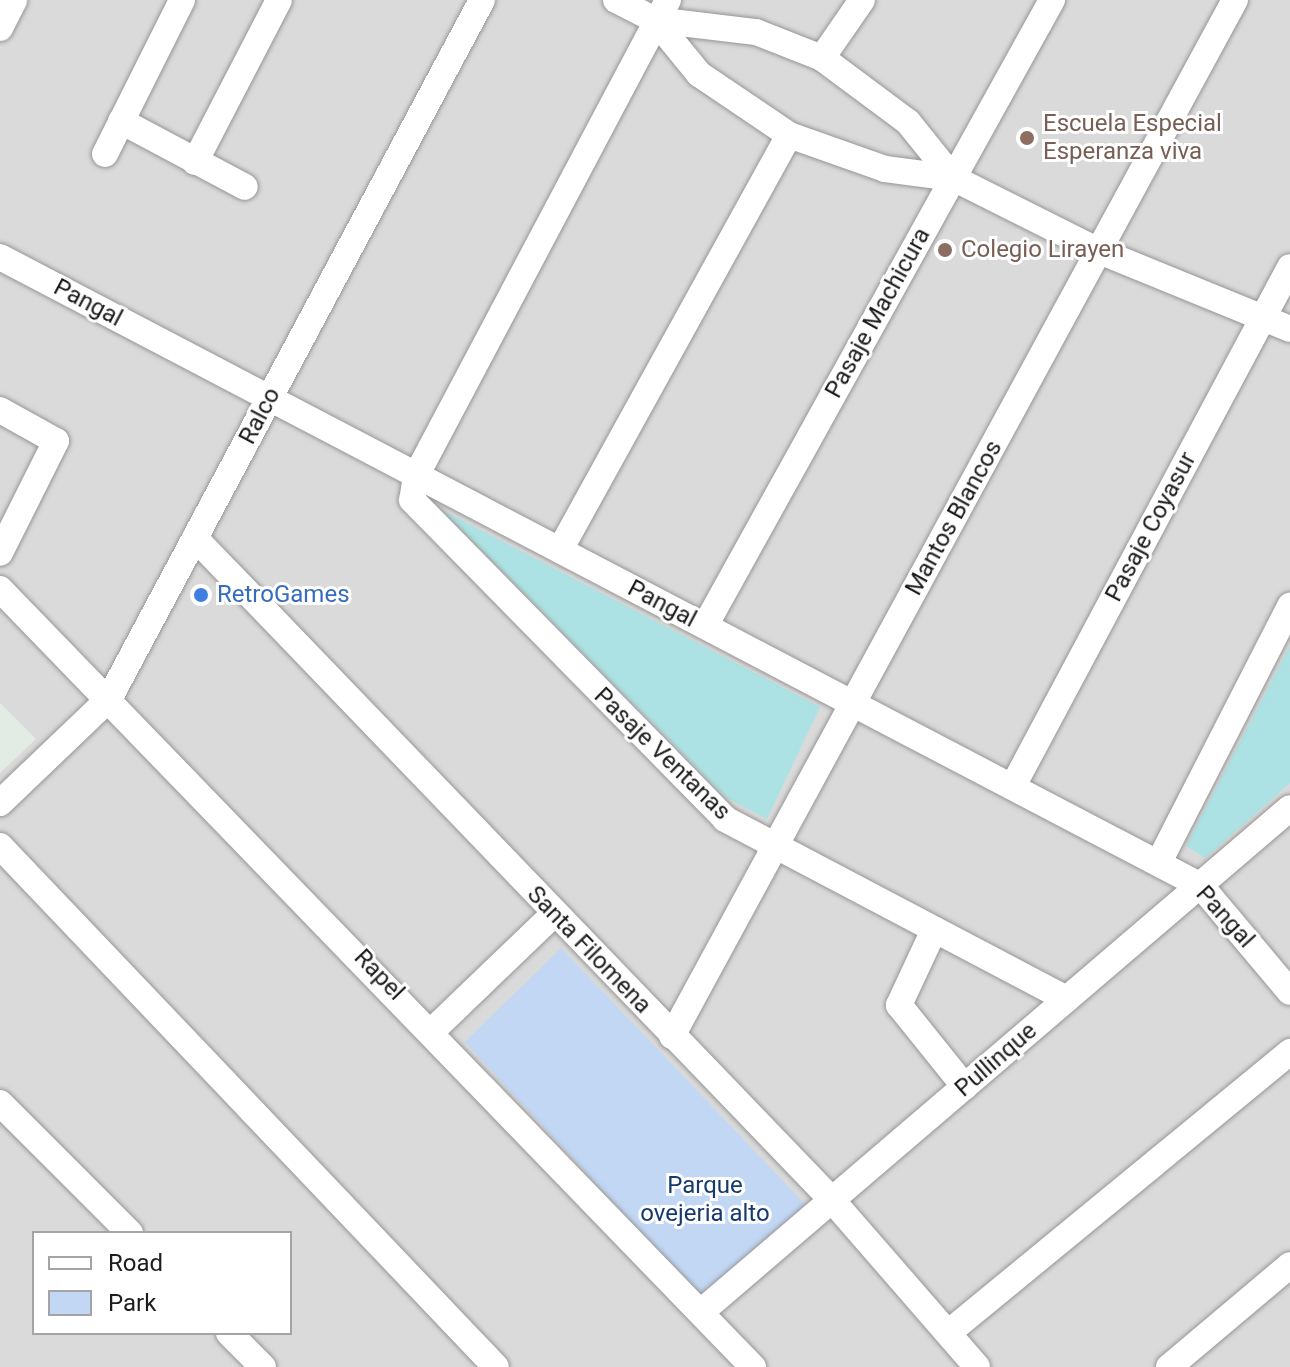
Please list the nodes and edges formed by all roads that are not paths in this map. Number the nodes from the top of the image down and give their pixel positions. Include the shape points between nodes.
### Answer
1 (14, 0) edge
2 (182, 0) edge
3 (482, 0) edge
4 (616, 0) edge
5 (862, 0) edge
6 (1052, 0) edge
7 (1235, 0) edge
8 (277, 1) edge
9 (662, 10) edge
10 (0, 28) edge
11 (822, 58) junction
12 (121, 121) junction
13 (789, 135) junction
14 (105, 154) dead end
15 (195, 162) junction
16 (953, 178) junction
17 (245, 187) dead end
18 (1099, 251) junction
19 (0, 257) edge
20 (1290, 267) edge
21 (1263, 317) junction
22 (1290, 329) edge
23 (269, 401) junction
24 (0, 410) edge
25 (416, 476) junction
26 (195, 538) junction
27 (560, 550) junction
28 (0, 553) edge
29 (0, 589) edge
30 (1290, 606) edge
31 (705, 626) junction
32 (109, 699) junction
33 (853, 703) junction
34 (1013, 786) junction
35 (0, 803) edge
36 (1290, 808) edge
37 (0, 846) edge
38 (775, 846) junction
39 (1159, 862) junction
40 (1201, 886) junction
41 (554, 914) junction
42 (934, 930) junction
43 (1290, 992) edge
44 (1066, 999) junction
45 (433, 1030) junction
46 (672, 1036) junction
47 (1290, 1052) edge
48 (965, 1087) junction
49 (0, 1103) edge
50 (832, 1200) junction
51 (128, 1231) edge
52 (1290, 1265) edge
53 (701, 1312) junction
54 (948, 1333) junction
55 (231, 1335) edge
56 (263, 1367) edge
57 (496, 1367) edge
58 (753, 1367) edge
59 (977, 1367) edge
60 (1169, 1367) edge

1 - 10 street
2 - 12 street
3 - 23 street, Ralco
4 - 9 street
5 - 11 street
6 - 16 street, Pasaje Machicura
7 - 18 street, Mantos Blancos
8 - 15 street
9 - 11 street via 756,32
9 - 13 street via 699,74
9 - 25 street
11 - 16 street via 891,106
12 - 14 street
12 - 15 street
13 - 16 street via 874,167
13 - 27 street
15 - 17 street
16 - 18 street
16 - 31 street, Pasaje Machicura
18 - 21 street
18 - 33 street, Mantos Blancos
19 - 23 street, Pangal
20 - 21 street, Pasaje Coyasur
21 - 22 street
21 - 34 street, Pasaje Coyasur
23 - 25 street, Pangal
23 - 26 street, Ralco
24 - 28 street via 56,441
25 - 27 street, Pangal
25 - 38 street, Pasaje Ventanas via 412,500 423,512 725,819
26 - 32 street, Ralco
26 - 41 street, Santa Filomena
27 - 31 street, Pangal
29 - 32 street, Rapel
30 - 39 street
31 - 33 street, Pangal
32 - 35 street, Ralco
32 - 45 street, Rapel
33 - 34 street, Pangal
33 - 38 street, Mantos Blancos
34 - 39 street, Pangal
36 - 40 street, Pullinque
37 - 57 street
38 - 42 street, Pasaje Ventanas
38 - 46 street, Mantos Blancos
39 - 40 street, Pangal
40 - 43 street, Pangal
40 - 44 street, Pullinque
41 - 45 street
41 - 46 street, Santa Filomena
42 - 44 street, Pasaje Ventanas
42 - 48 street via 900,992 900,1012
44 - 48 street, Pullinque
45 - 53 street, Rapel
46 - 50 street, Santa Filomena
47 - 54 street
48 - 50 street, Pullinque
49 - 51 street
50 - 53 street, Pullinque
50 - 54 street, Santa Filomena
52 - 60 street
53 - 58 street, Rapel
54 - 59 street, Santa Filomena
55 - 56 street

